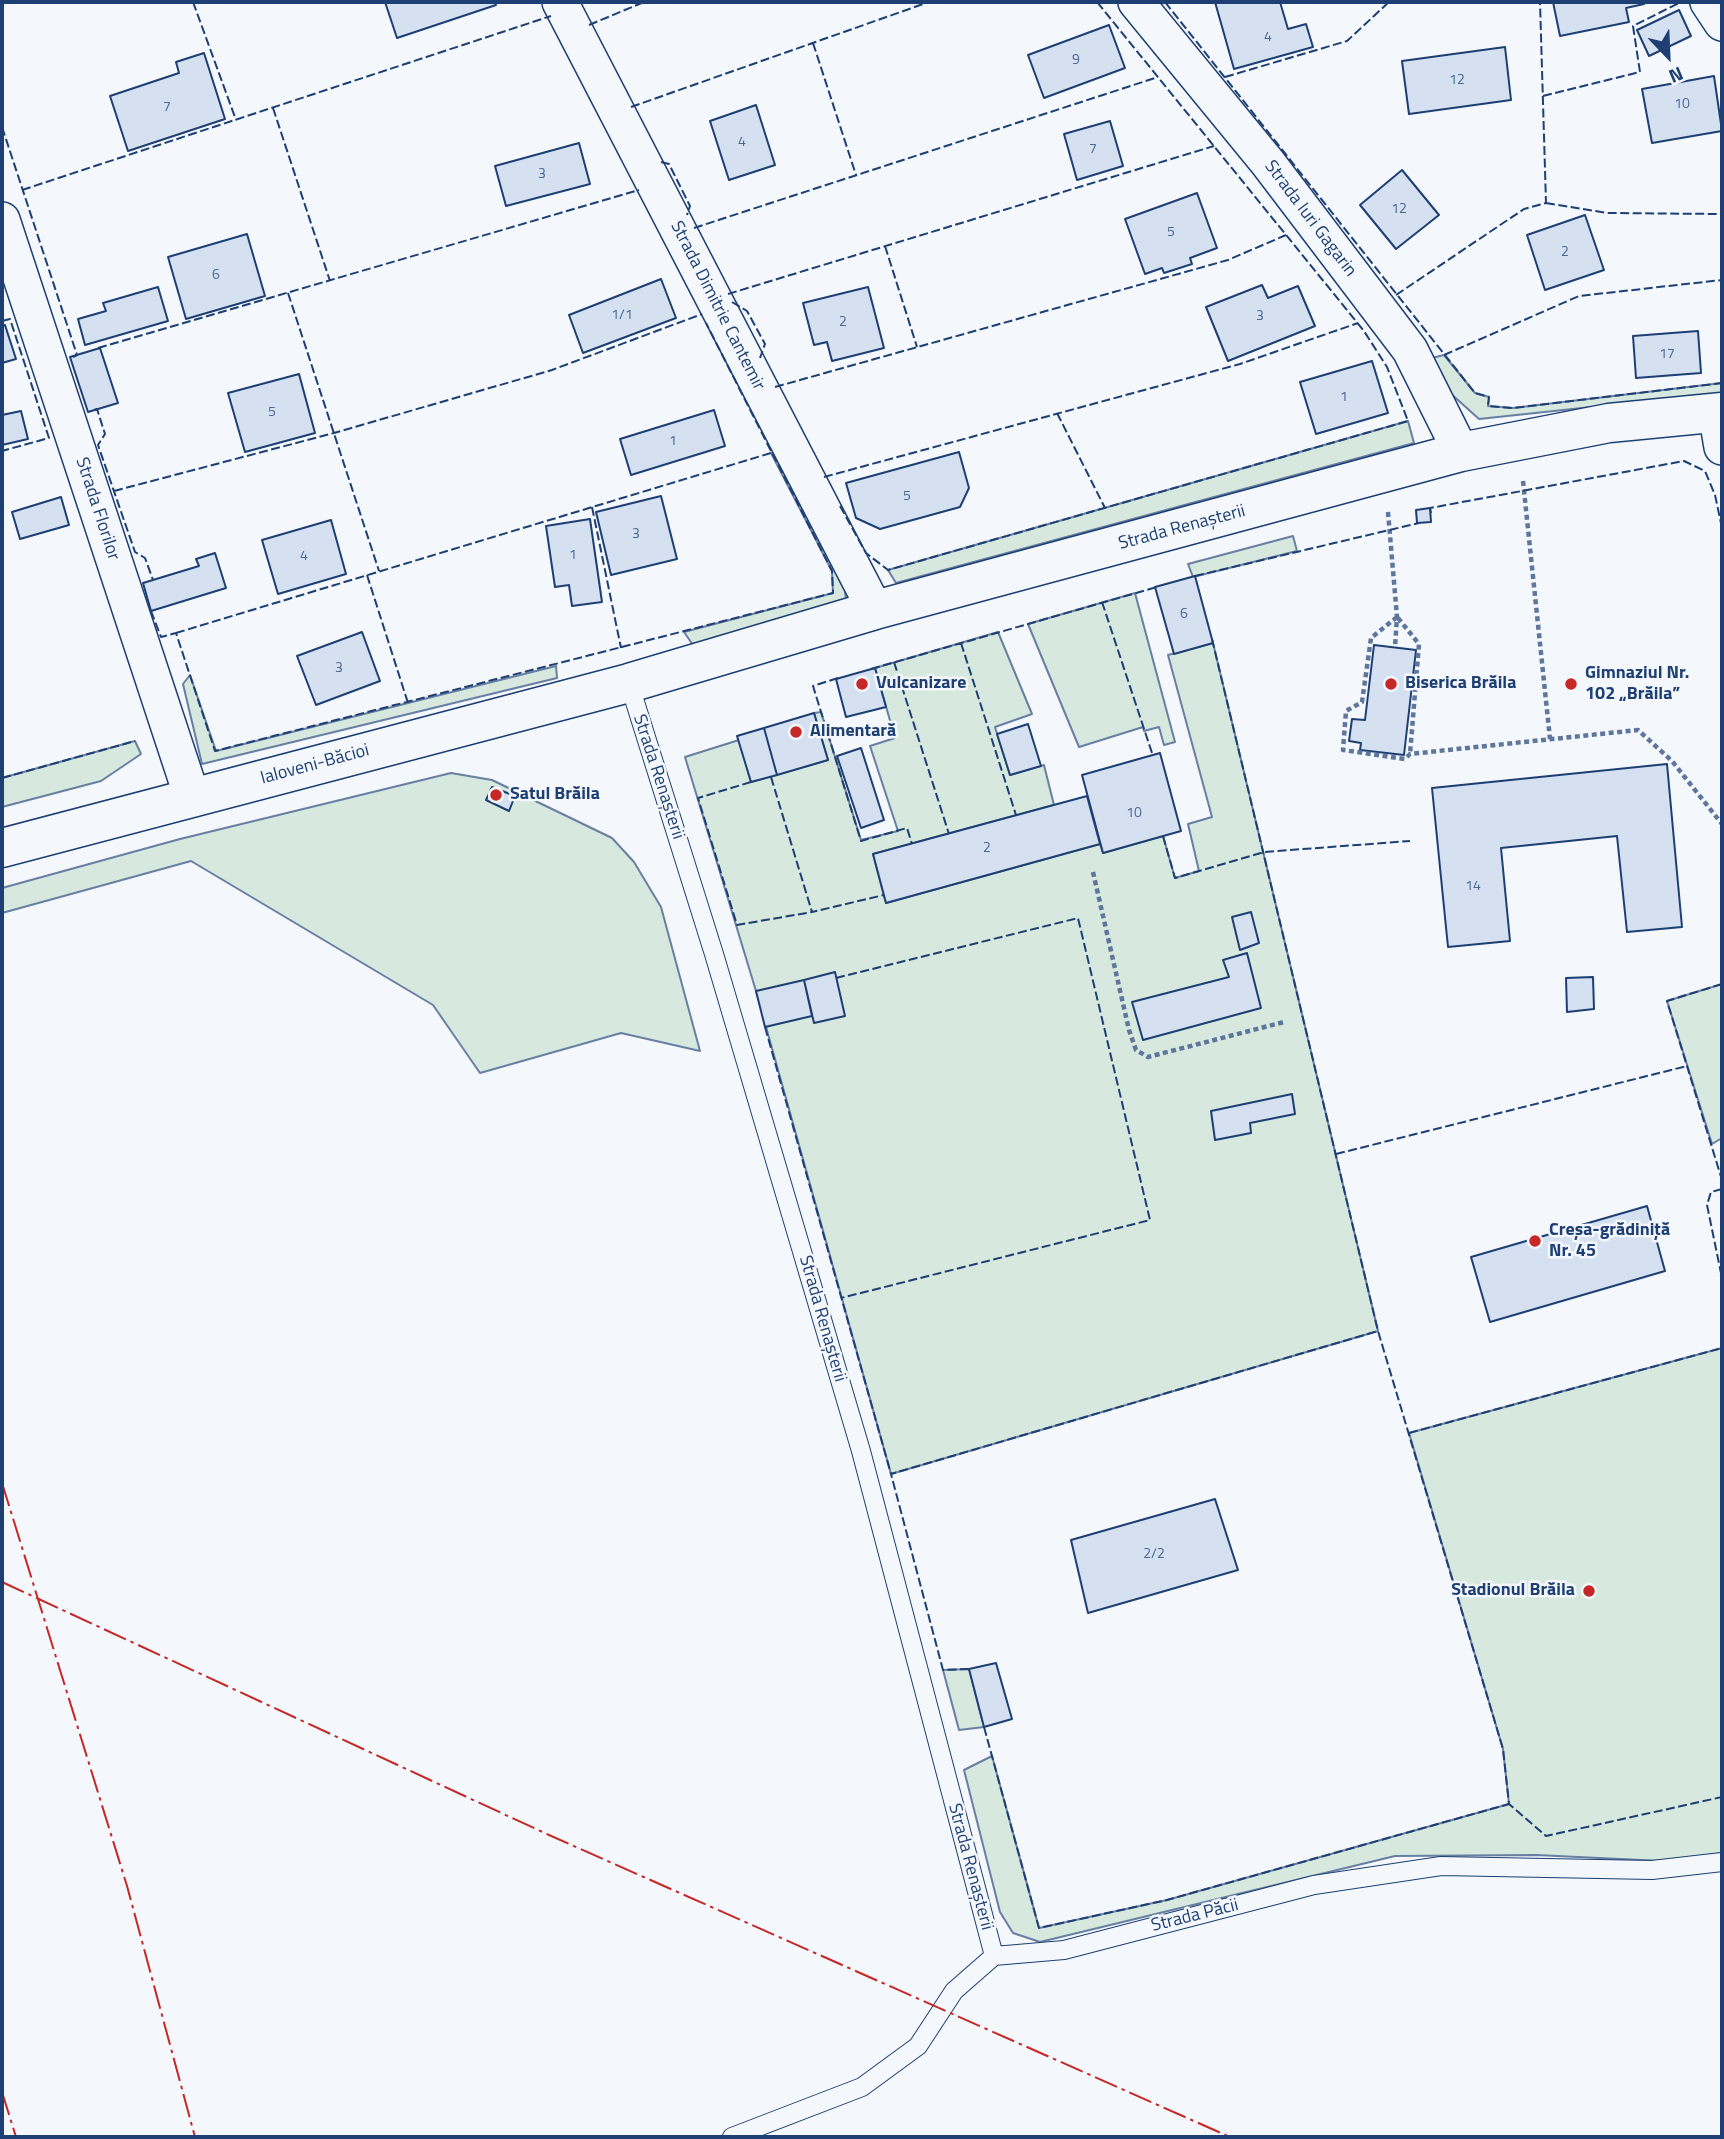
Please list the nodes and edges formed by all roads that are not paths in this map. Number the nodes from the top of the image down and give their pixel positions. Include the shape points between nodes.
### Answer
1 (560, 2) edge
2 (1136, 2) edge
3 (1708, 2) edge
4 (1722, 23) edge
5 (2, 220) edge
6 (1720, 424) edge
7 (1461, 452) junction
8 (875, 610) junction
9 (629, 683) junction
10 (192, 797) junction
11 (2, 848) edge
12 (1722, 1862) edge
13 (994, 1956) junction
14 (732, 2137) edge

1 - 8 street, Strada Dimitrie Cantemir
2 - 7 street, Strada Iuri Gagarin via 1268,163 1410,350
3 - 4 street
5 - 10 street, Strada Florilor
6 - 7 main road, Strada Renașterii via 1609,423
7 - 8 main road, Strada Renașterii
8 - 9 main road, Strada Renașterii
9 - 10 main road, Ialoveni-Băcioi
9 - 13 lane, Strada Renașterii via 857,1437
10 - 11 main road, Ialoveni-Băcioi
12 - 13 lane, Strada Păcii via 1652,1870 1441,1866 1314,1885 1064,1950
13 - 14 lane via 954,1991 918,2046 862,2087

